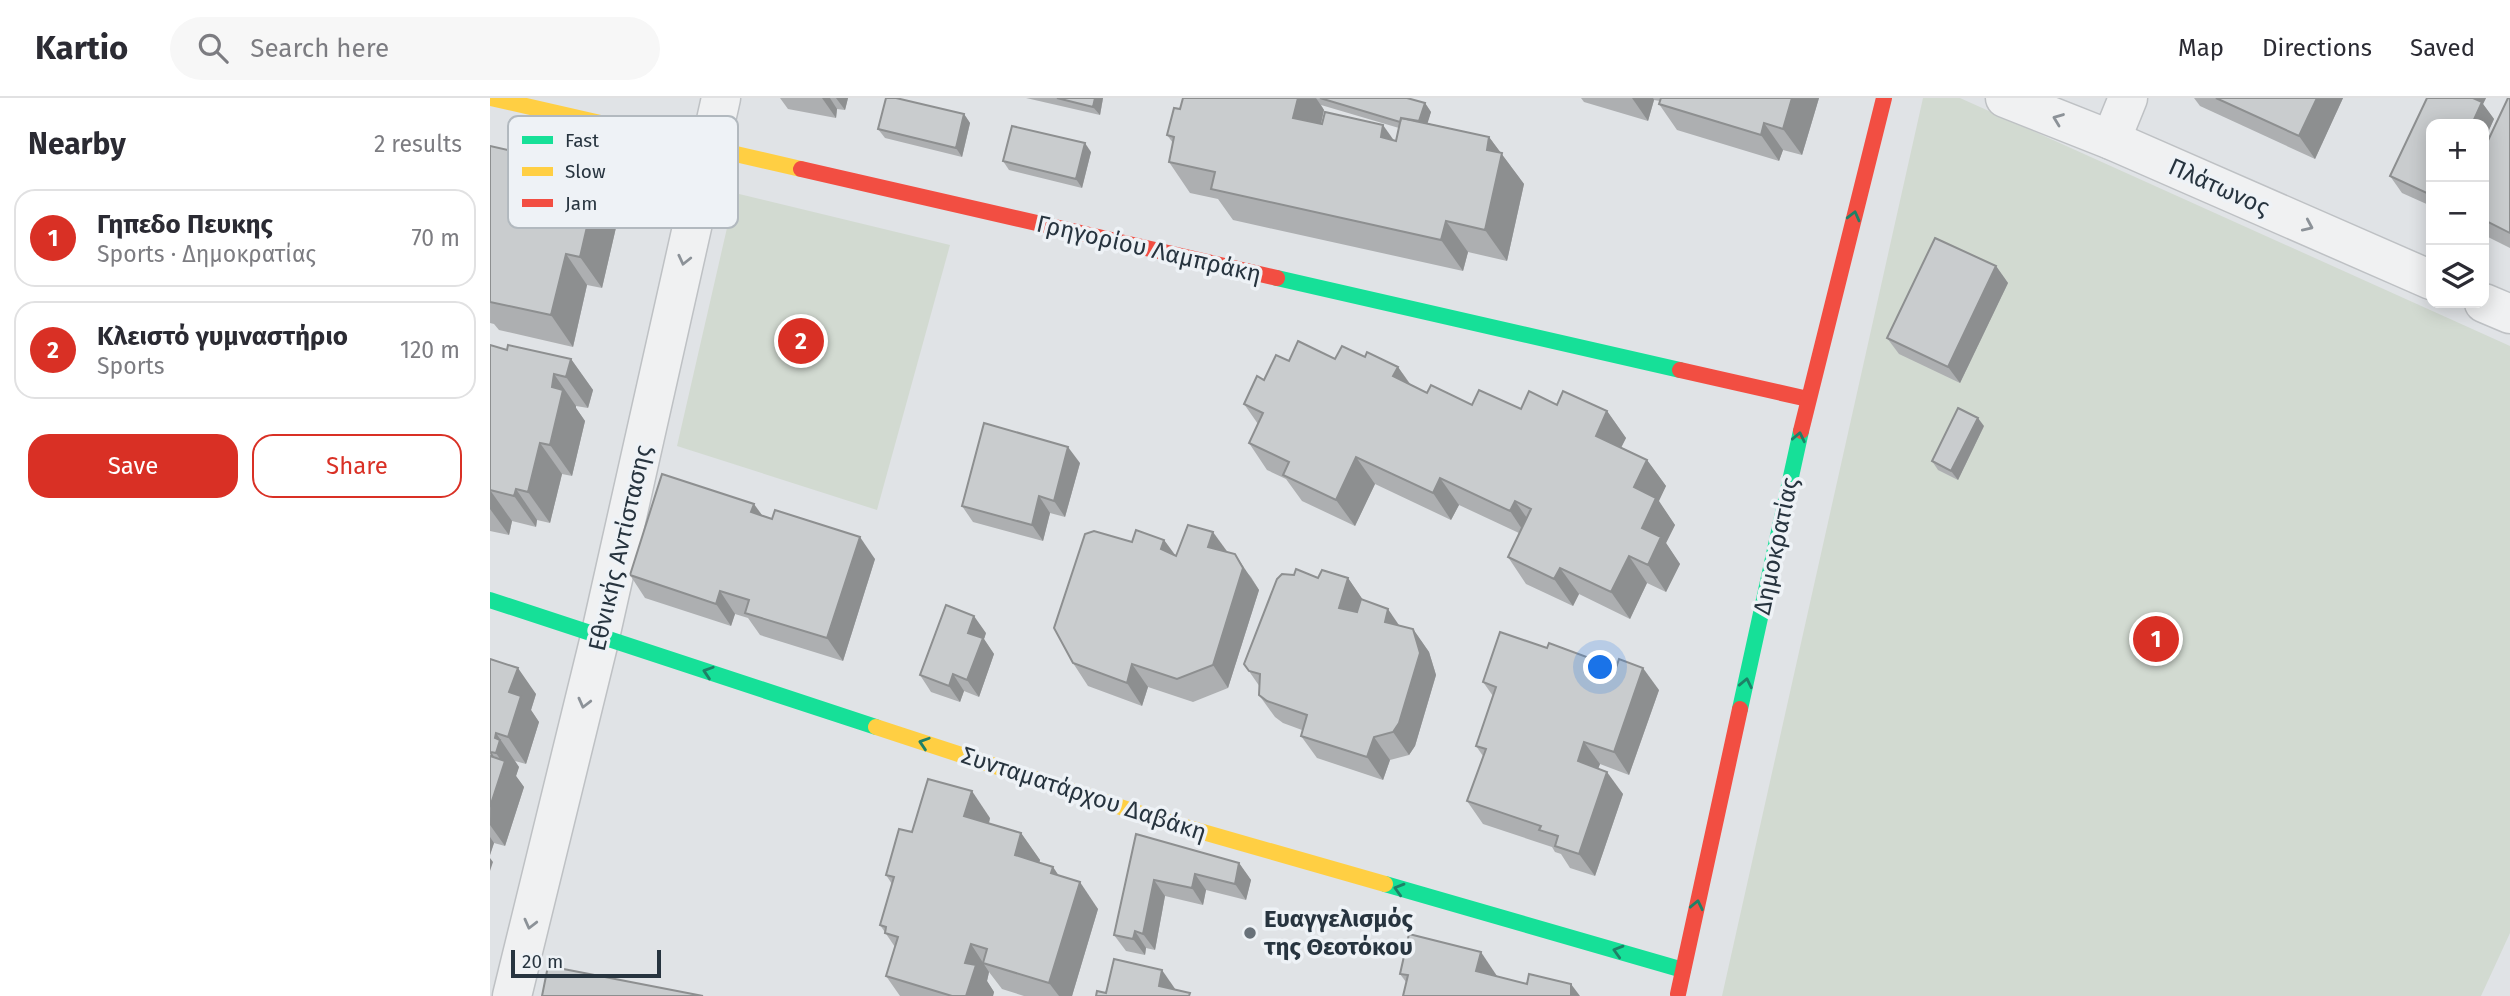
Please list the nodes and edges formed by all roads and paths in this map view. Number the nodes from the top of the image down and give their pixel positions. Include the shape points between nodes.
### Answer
1 (491, 98) edge
2 (721, 98) edge
3 (1884, 98) edge
4 (2005, 98) edge
5 (2128, 98) edge
6 (568, 116) edge
7 (717, 116) edge
8 (2111, 139) junction
9 (738, 156) edge
10 (691, 228) edge
11 (2426, 278) edge
12 (2489, 305) edge
13 (2510, 314) edge
14 (1808, 399) junction
15 (490, 600) edge
16 (600, 637) junction
17 (1683, 970) junction
18 (512, 996) edge
19 (1678, 996) edge

1 - 6 street, Γρηγορίου Λαμπράκη
2 - 7 street, Εθνικής Αντίστασης
14 -> 3 street, Δημοκρατίας
8 -> 4 street, Πλάτωνος
5 - 8 street
8 -> 11 street, Πλάτωνος
9 - 14 street, Γρηγορίου Λαμπράκη
10 -> 16 street, Εθνικής Αντίστασης
12 - 13 street
17 -> 14 street, Δημοκρατίας
15 - 16 street, Συνταματάρχου Δαβάκη
17 -> 16 street, Συνταματάρχου Δαβάκη via 1153,818
16 -> 18 street, Εθνικής Αντίστασης
17 - 19 street, Δημοκρατίας

